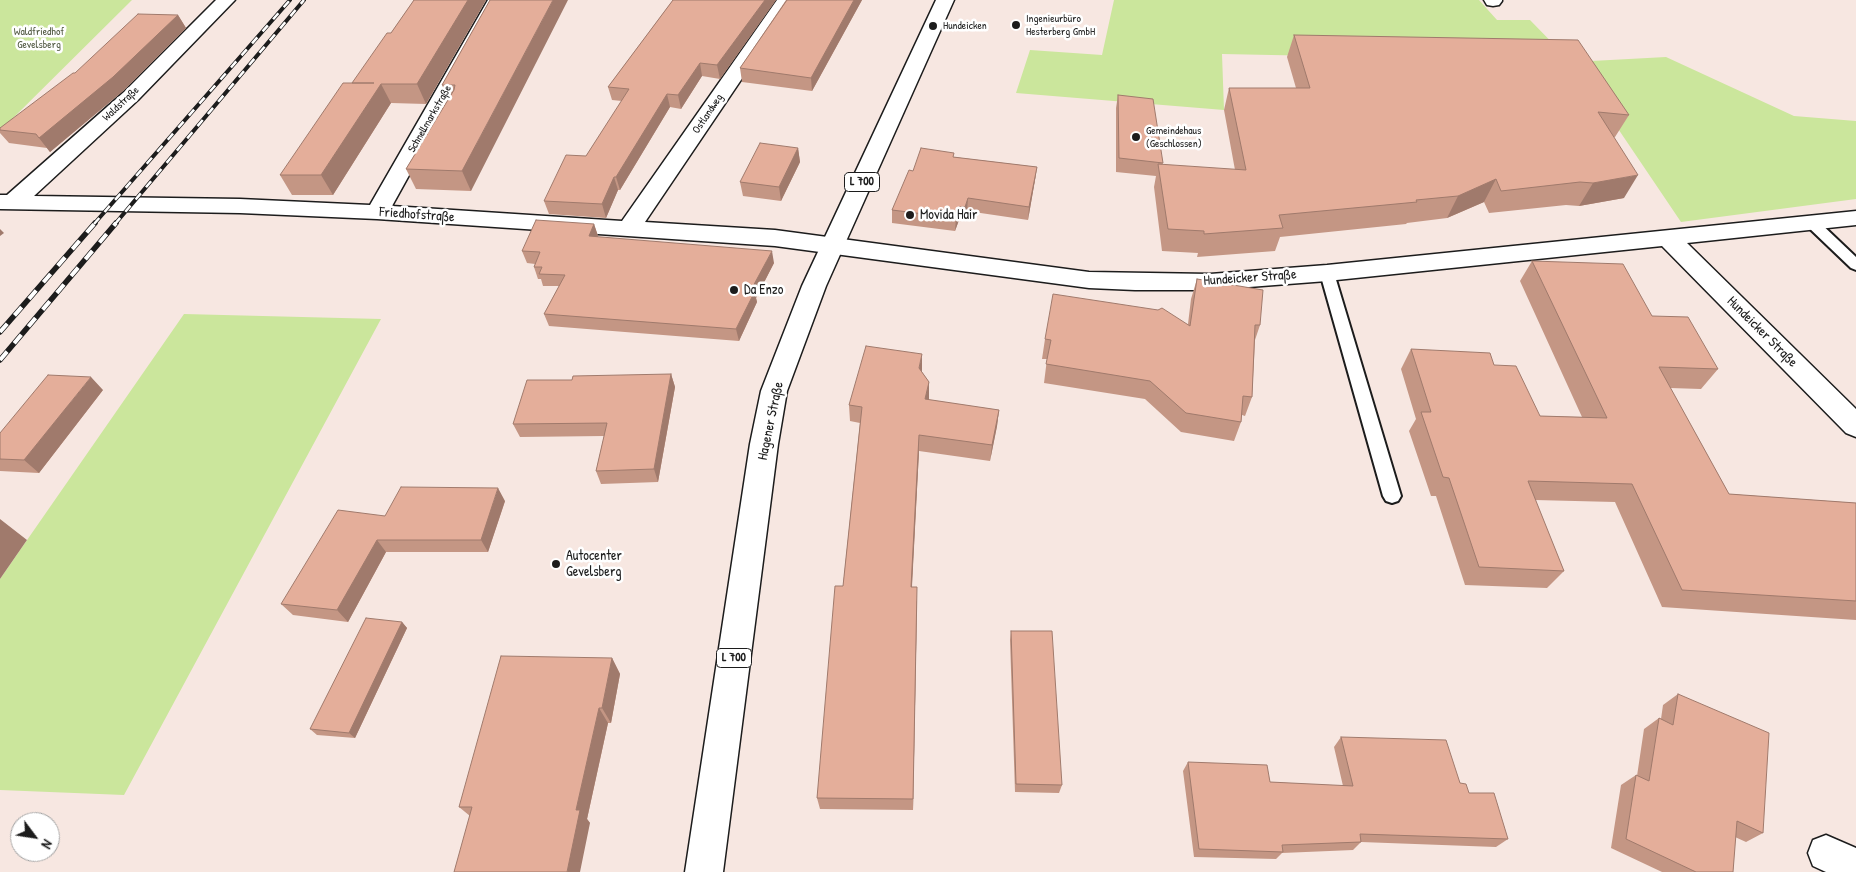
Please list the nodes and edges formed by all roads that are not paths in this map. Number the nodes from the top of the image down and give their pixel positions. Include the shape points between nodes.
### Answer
1 (226, 0) edge
2 (498, 0) edge
3 (786, 0) edge
4 (944, 0) edge
5 (6, 202) edge
6 (377, 212) junction
7 (1856, 218) edge
8 (1812, 222) junction
9 (629, 228) junction
10 (1669, 239) junction
11 (833, 245) junction
12 (1856, 265) edge
13 (1327, 273) junction
14 (1856, 426) edge
15 (1392, 496) dead end
16 (704, 872) edge

1 - 5 street, Waldstraße via 131,96
2 - 6 street, Schnellmarkstraße
3 - 9 street, Ostlandweg
4 - 11 street, Hagener Straße / L 700
5 - 6 street, Friedhofstraße
6 - 9 street, Friedhofstraße
7 - 8 street, Hundeicker Straße
8 - 10 street, Hundeicker Straße
8 - 12 lane
9 - 11 street, Friedhofstraße
10 - 13 street, Hundeicker Straße
10 - 14 street, Hundeicker Straße
11 - 13 street, Hundeicker Straße via 1089,280 1210,282
11 - 16 street, Hagener Straße / L 700 via 774,391
13 - 15 lane

